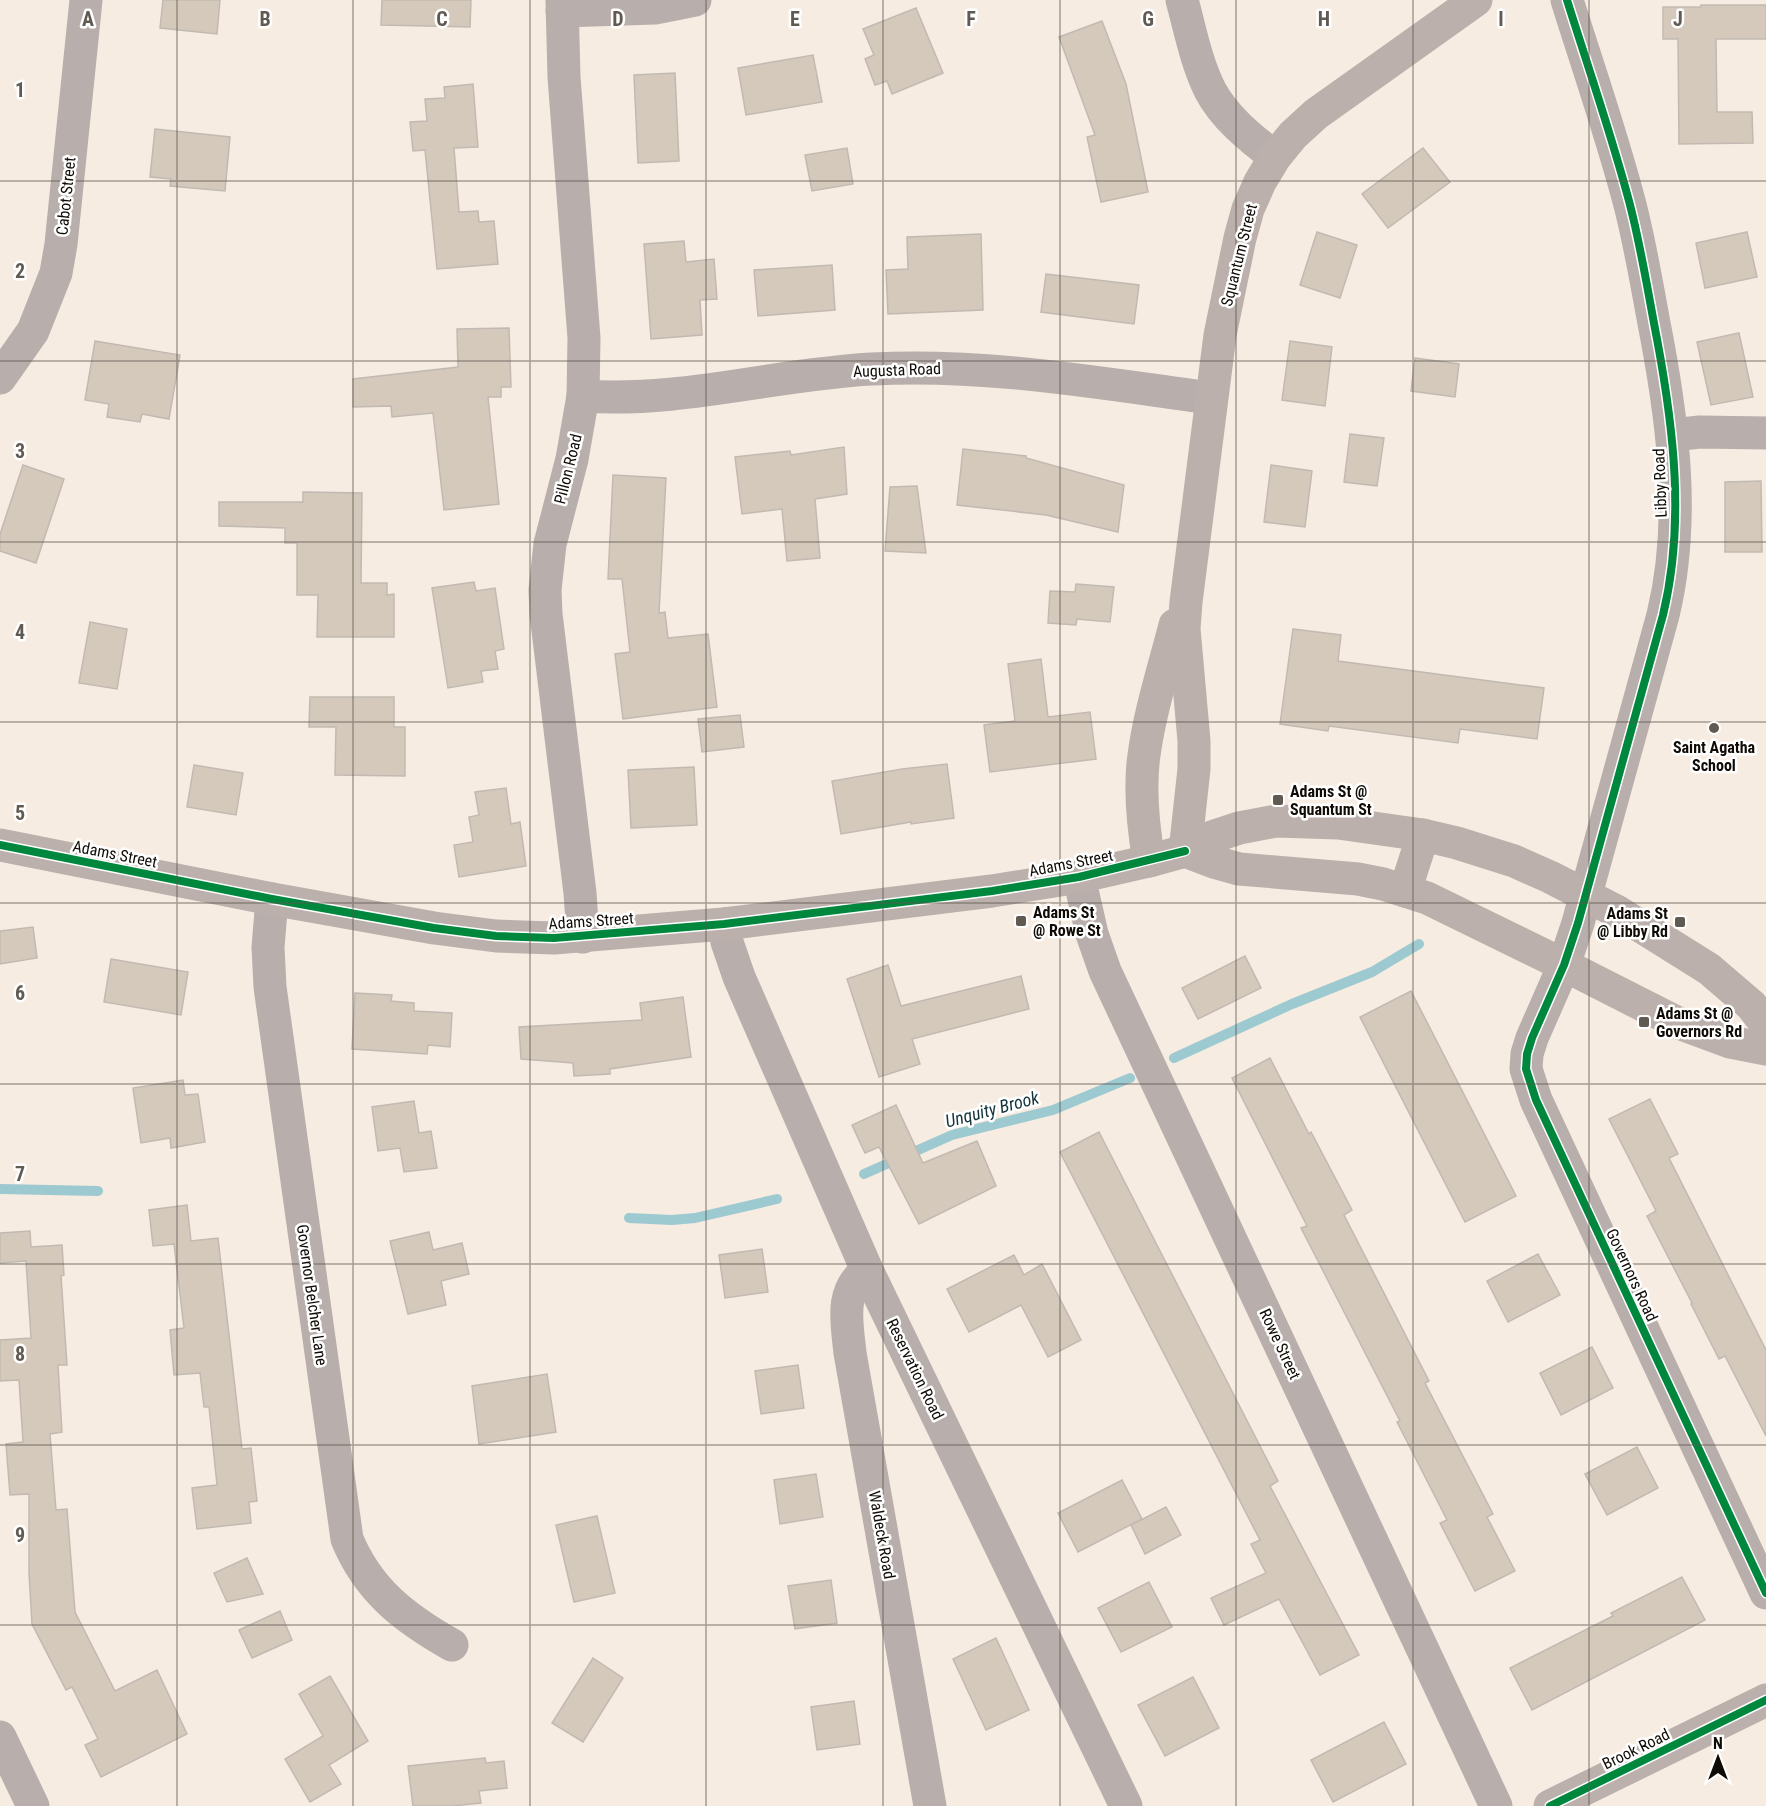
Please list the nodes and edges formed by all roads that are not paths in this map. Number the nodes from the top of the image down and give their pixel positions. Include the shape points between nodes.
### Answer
1 (86, 0) edge
2 (695, 0) edge
3 (1182, 0) edge
4 (1476, 0) edge
5 (1567, 0) edge
6 (562, 6) edge
7 (1275, 156) junction
8 (0, 378) edge
9 (583, 396) junction
10 (1211, 398) junction
11 (1766, 433) edge
12 (1672, 435) junction
13 (1188, 577) junction
14 (1423, 835) junction
15 (0, 845) edge
16 (1185, 851) junction
17 (1149, 861) junction
18 (1079, 877) junction
19 (1406, 891) junction
20 (1587, 895) junction
21 (272, 900) junction
22 (724, 924) junction
23 (583, 937) junction
24 (1564, 965) junction
25 (1766, 1024) edge
26 (1766, 1049) edge
27 (867, 1270) junction
28 (1766, 1593) edge
29 (452, 1645) dead end
30 (1766, 1700) edge
31 (0, 1737) edge
32 (33, 1806) edge
33 (930, 1806) edge
34 (1126, 1806) edge
35 (1496, 1806) edge
36 (1550, 1806) edge

1 - 8 street, Cabot Street via 56,273 33,331
2 - 6 street via 655,8
3 - 7 street via 1210,90 1239,127
4 - 7 main road, Squantum Street via 1316,114
5 - 12 street, Libby Road via 1630,206
6 - 9 street, Pillon Road via 584,338
7 - 10 main road, Squantum Street via 1248,209 1240,238
9 - 10 street, Augusta Road via 666,395 839,372 937,368 1029,374
9 - 23 street, Pillon Road via 550,544 545,590
10 - 13 main road, Squantum Street
11 - 12 street
12 - 20 street, Libby Road via 1674,549 1669,591
13 - 16 main road, Squantum Street via 1184,629 1194,770
13 - 17 main road, Squantum Street via 1144,756 1143,824
14 - 16 main road, Adams Street via 1338,823 1276,821 1239,828
14 - 19 main road
14 - 20 main road, Adams Street via 1505,858
15 - 21 main road, Adams Street
16 - 17 main road, Adams Street
16 - 19 main road via 1239,869 1349,878
17 - 18 main road, Adams Street
18 - 22 main road, Adams Street
18 - 35 street, Rowe Street via 1105,971
19 - 24 main road
20 - 24 street, Libby Road
20 - 25 main road, Adams Street via 1709,969 1751,1005
21 - 23 main road, Adams Street via 484,935
21 - 29 street, Governor Belcher Lane via 270,987 347,1539 369,1581 386,1599 406,1617
22 - 23 main road, Adams Street
22 - 27 street, Reservation Road via 739,976
24 - 26 main road via 1676,1022 1730,1042
24 - 28 street, Governors Road via 1527,1054 1530,1084
27 - 33 street, Waldeck Road via 848,1295 850,1353
27 - 34 street, Reservation Road
30 - 36 main road, Brook Road
31 - 32 street

